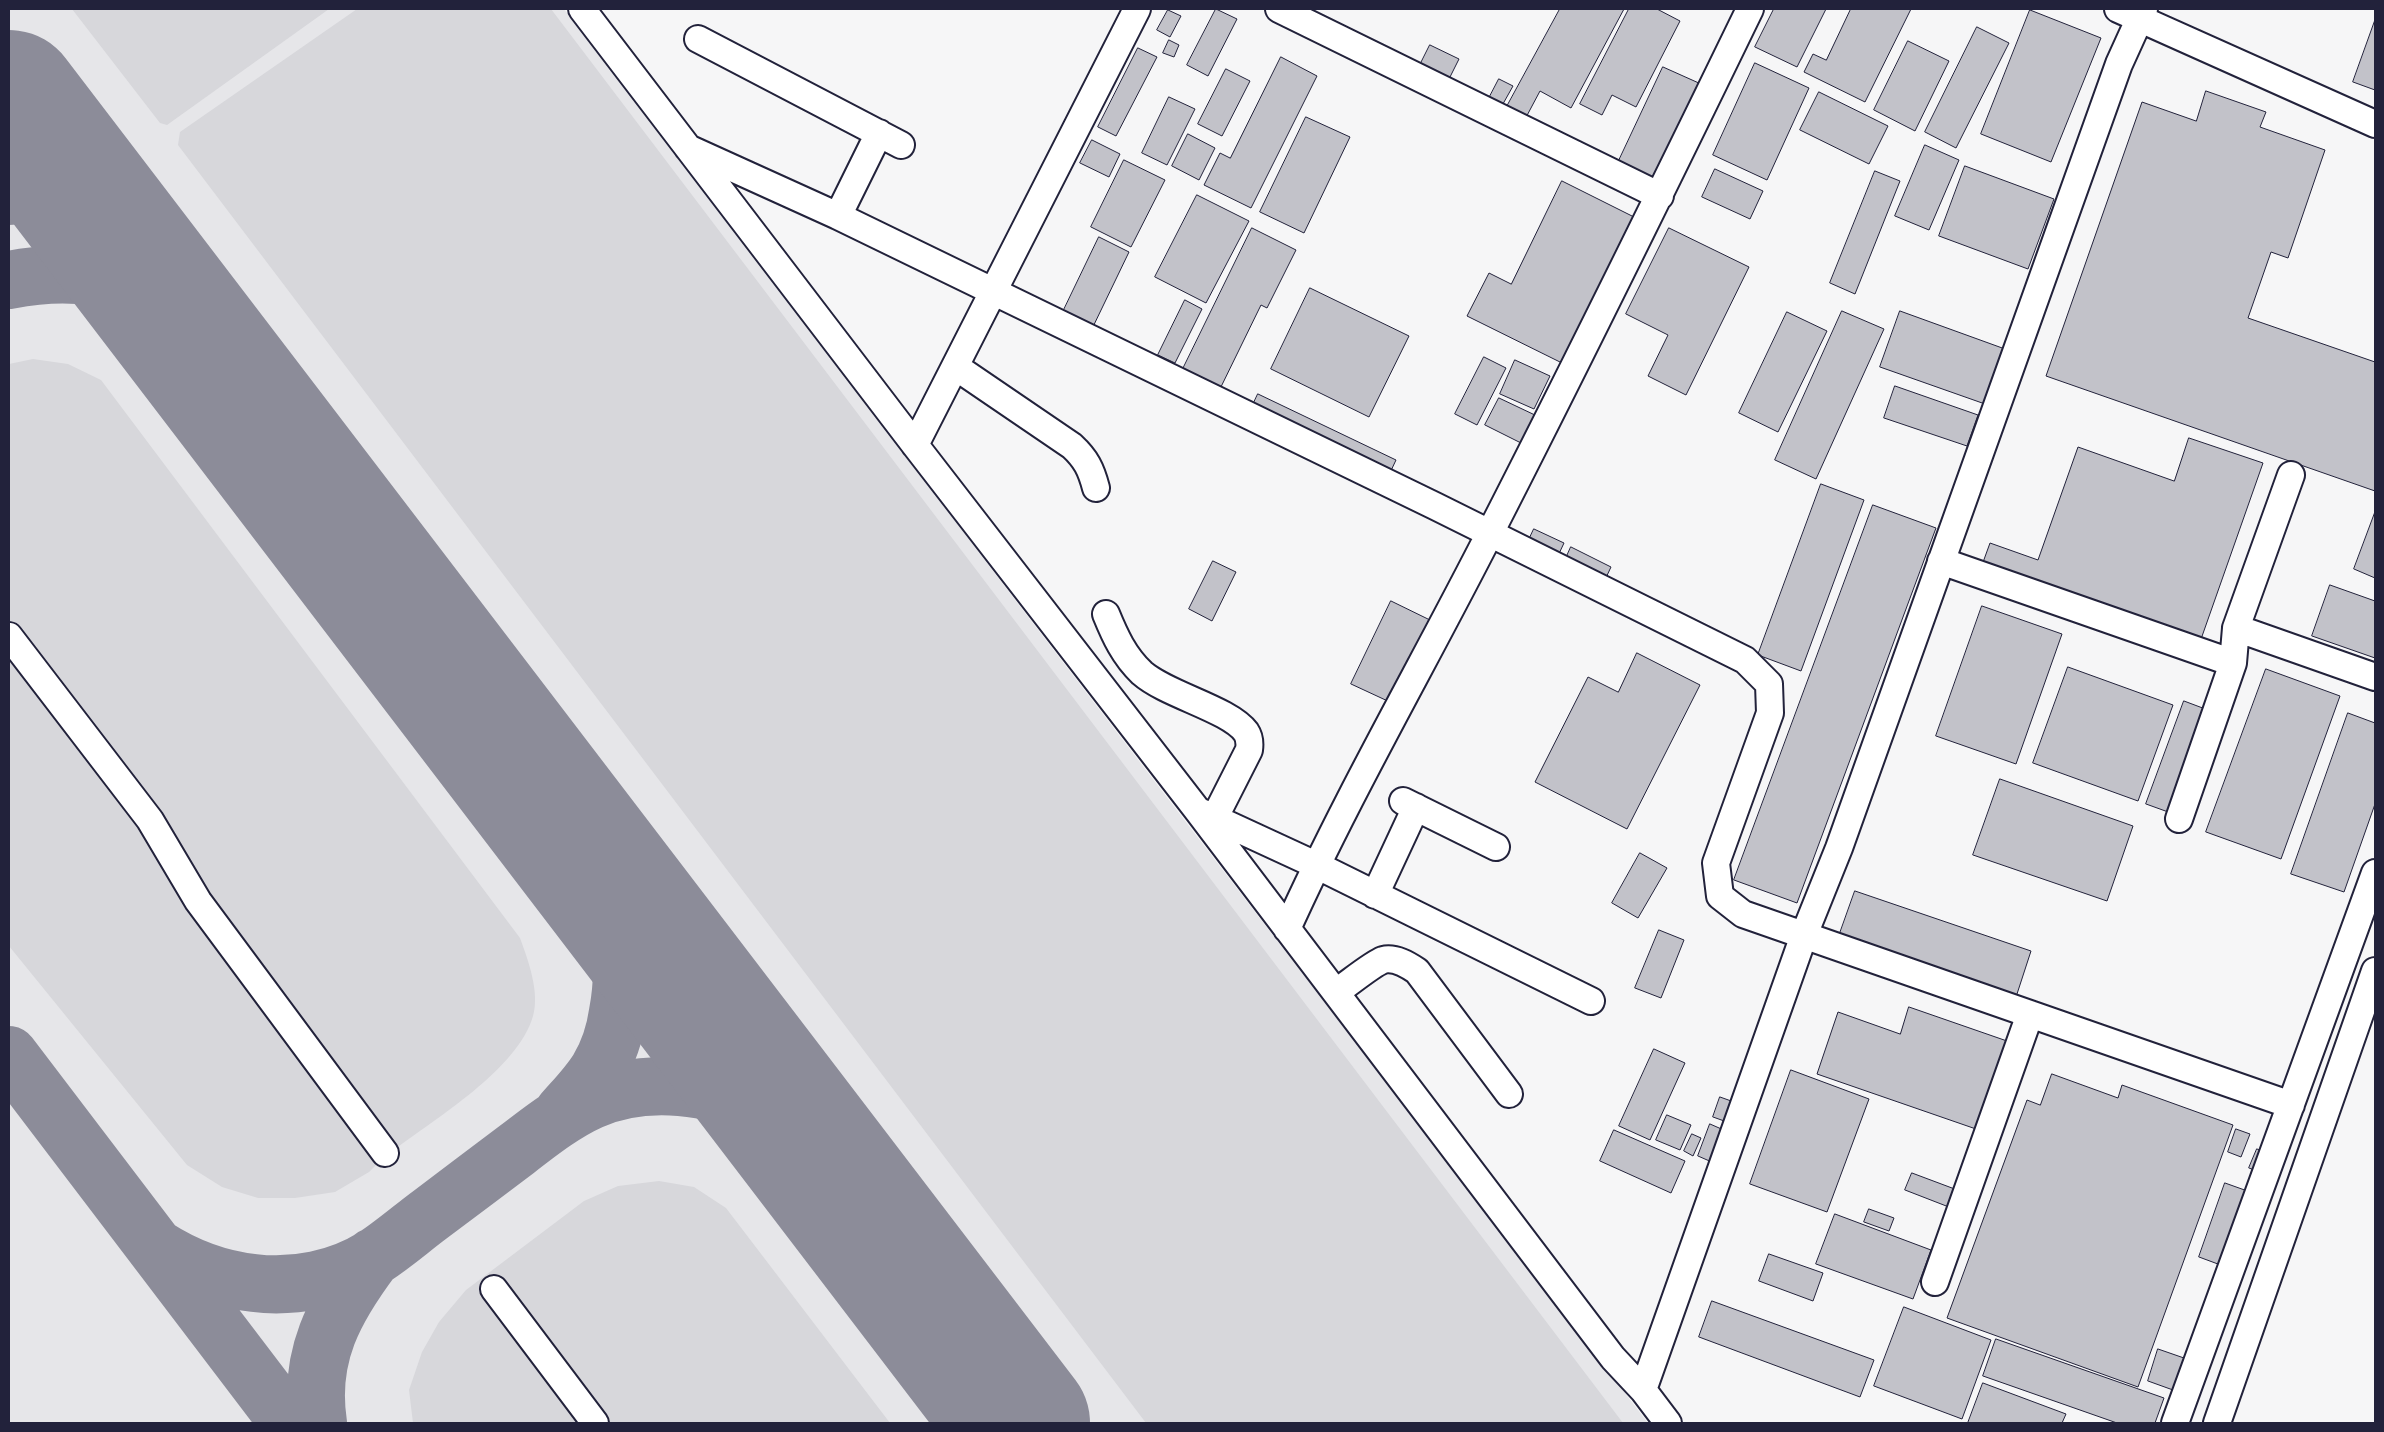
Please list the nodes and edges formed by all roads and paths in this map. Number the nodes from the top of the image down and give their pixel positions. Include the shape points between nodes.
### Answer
1 (584, 9) edge
2 (1137, 9) edge
3 (1279, 9) edge
4 (1750, 9) edge
5 (2134, 12) edge
6 (698, 39) dead end
7 (2375, 124) edge
8 (688, 148) junction
9 (1660, 196) junction
10 (838, 216) junction
11 (994, 292) junction
12 (956, 366) junction
13 (915, 445) junction
14 (2291, 475) dead end
15 (1096, 488) dead end
16 (1490, 534) junction
17 (1941, 560) junction
18 (1106, 614) dead end
19 (2236, 628) junction
20 (9, 636) edge
21 (2232, 663) junction
22 (2375, 677) edge
23 (1206, 814) junction
24 (2179, 819) dead end
25 (1496, 847) dead end
26 (1316, 865) junction
27 (2375, 873) edge
28 (1375, 895) junction
29 (1287, 929) junction
30 (1804, 936) junction
31 (2375, 971) edge
32 (1336, 992) junction
33 (1591, 1001) dead end
34 (2030, 1014) junction
35 (1509, 1094) dead end
36 (2290, 1105) junction
37 (385, 1153) dead end
38 (1936, 1282) dead end
39 (494, 1289) dead end
40 (1643, 1390) junction
41 (595, 1423) edge
42 (1668, 1423) edge
43 (2175, 1423) edge
44 (2217, 1423) edge

1 - 8 street
2 - 11 street
3 - 9 street
4 - 9 street
5 - 7 street
5 - 17 street via 2119,64
6 - 10 street via 890,139
8 - 10 street
8 - 13 street
9 - 16 street
10 - 11 street
11 - 12 street
11 - 16 street
12 - 13 street
12 - 15 street via 1072,446 1091,469
13 - 23 street
14 - 19 street
16 - 26 street
16 - 30 street via 1745,660 1769,684 1770,714 1716,863 1720,896 1743,914
17 - 21 street
17 - 30 street via 1839,848
18 - 23 street via 1115,638 1143,674 1232,720 1246,731 1250,740 1249,750
19 - 21 street
19 - 22 street
20 - 37 street via 150,820 198,901
21 - 24 street
23 - 26 street
23 - 29 street
25 - 28 street via 1409,804
26 - 28 street
26 - 29 street
27 - 36 street
28 - 33 street
29 - 32 street
30 - 34 street
30 - 40 street
31 - 44 street
32 - 35 street via 1383,960 1407,964 1417,971
32 - 40 street via 1613,1358
34 - 36 street
34 - 38 street
36 - 43 street
39 - 41 street
40 - 42 street

